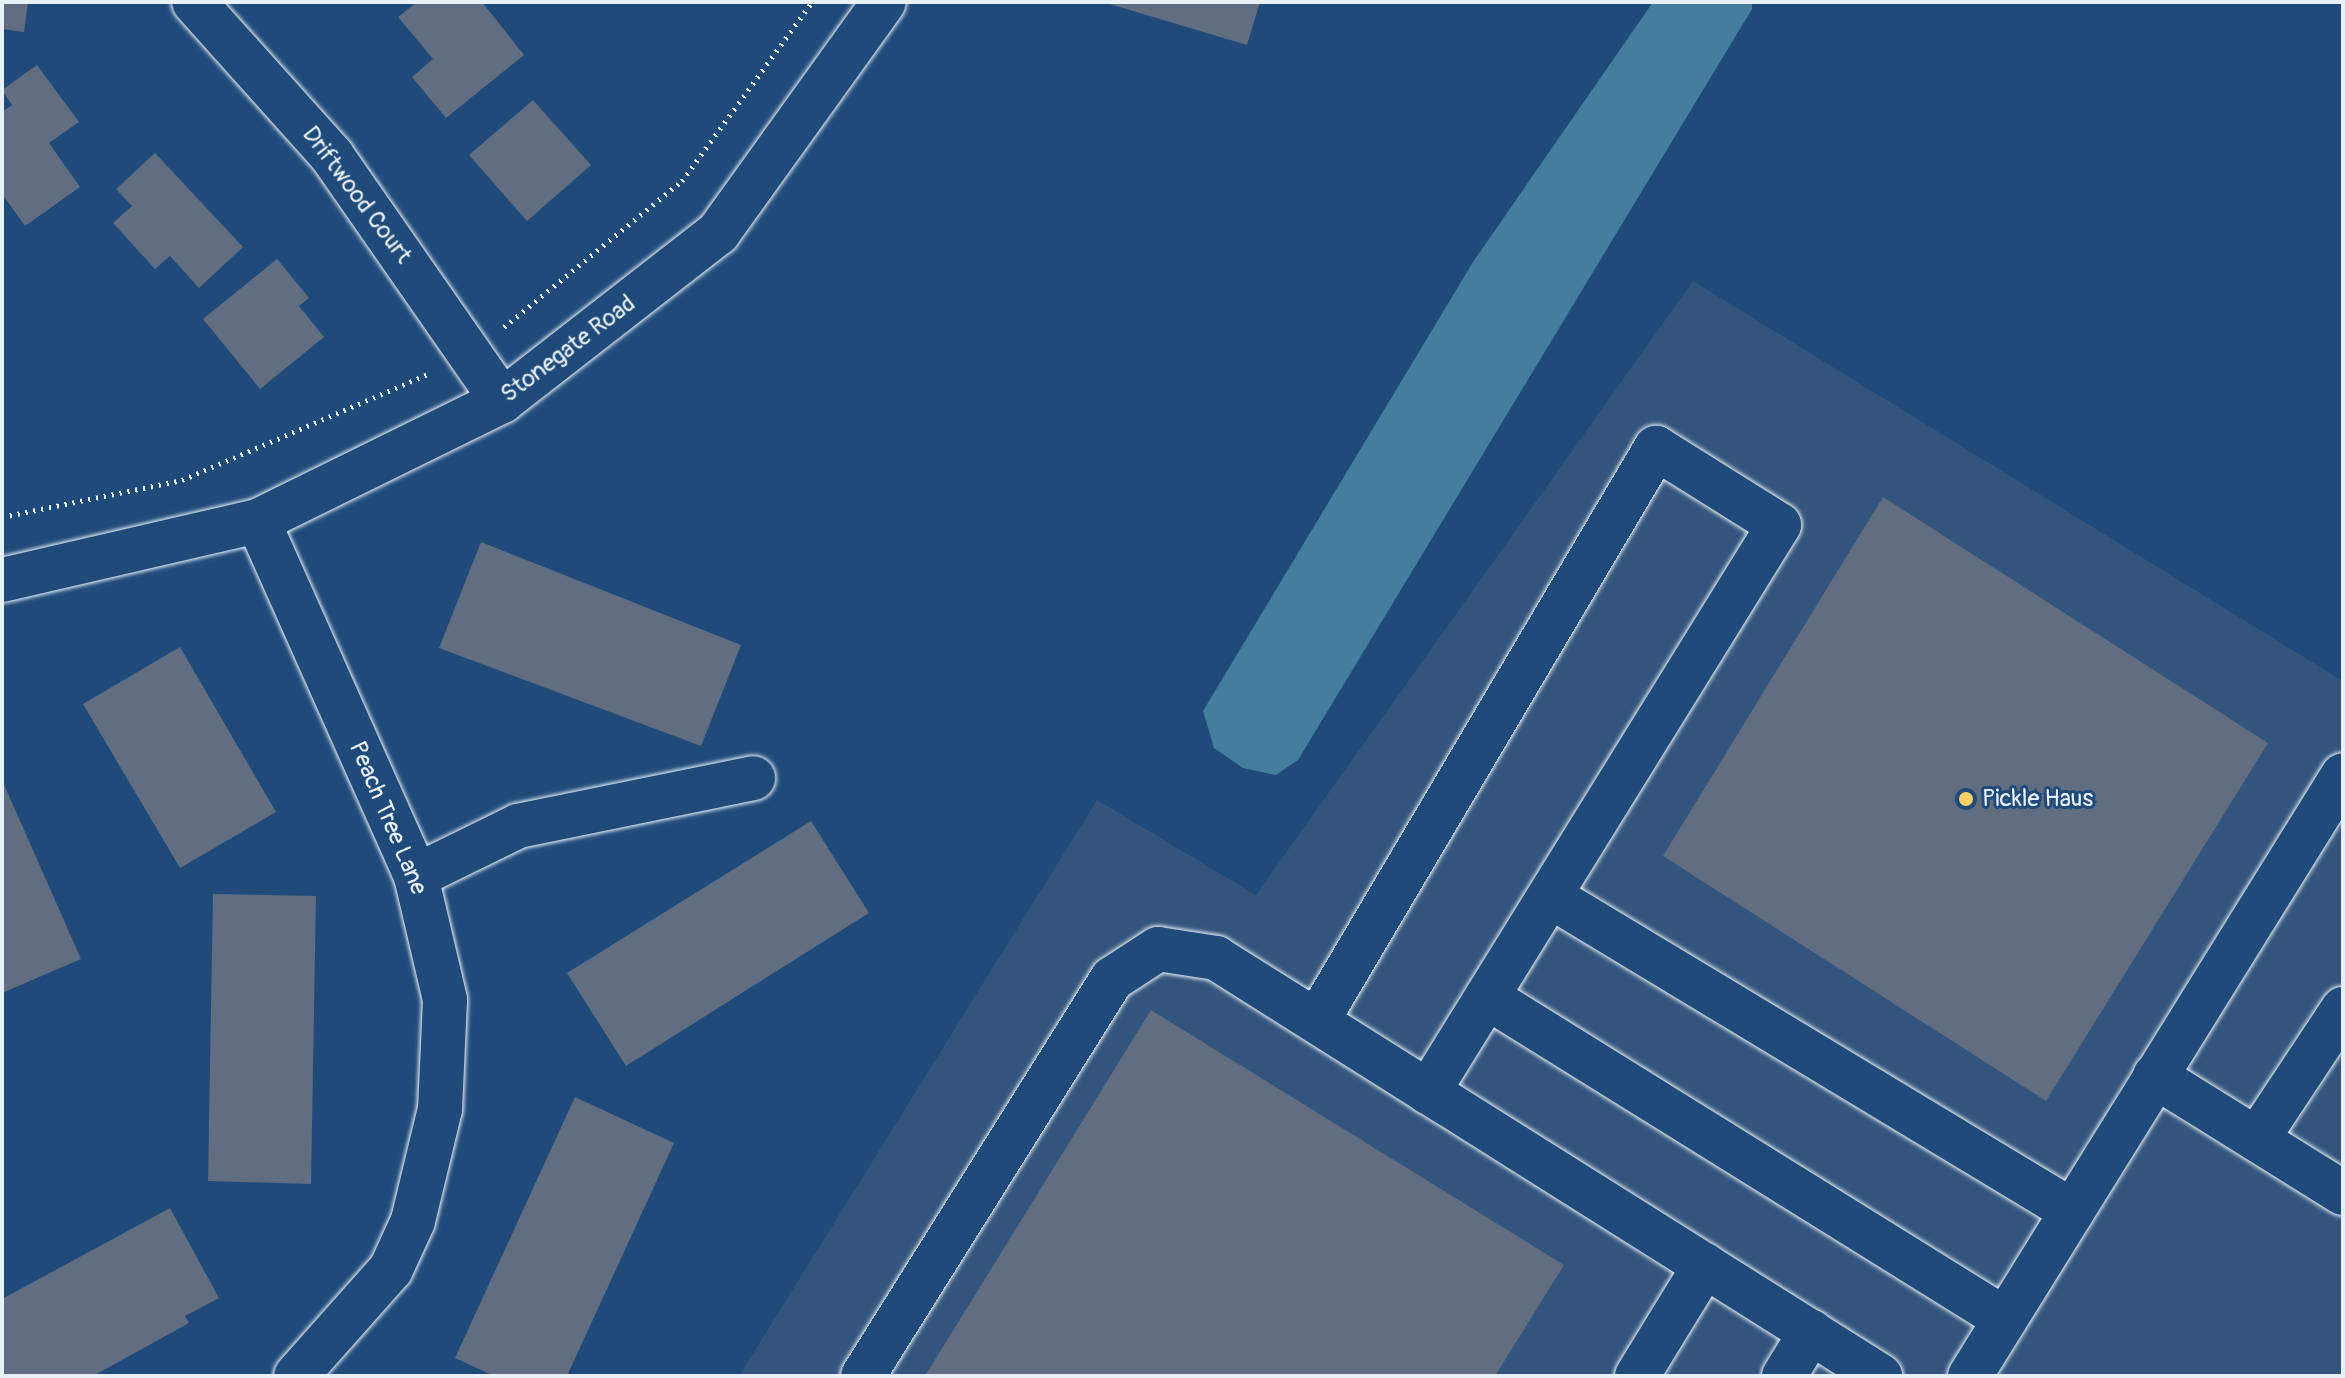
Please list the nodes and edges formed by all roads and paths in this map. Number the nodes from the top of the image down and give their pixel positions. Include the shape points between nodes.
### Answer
1 (194, 2) edge
2 (884, 2) edge
3 (502, 401) junction
4 (258, 521) junction
5 (2, 580) edge
6 (753, 778) dead end
7 (2336, 800) edge
8 (416, 876) junction
9 (1550, 896) junction
10 (1487, 997) junction
11 (2343, 1009) edge
12 (1317, 1021) junction
13 (2155, 1076) junction
14 (1428, 1092) junction
15 (2257, 1139) junction
16 (2343, 1193) edge
17 (2072, 1211) junction
18 (1705, 1265) junction
19 (2005, 1319) junction
20 (1811, 1332) junction
21 (296, 1376) edge
22 (863, 1376) edge
23 (1637, 1376) edge
24 (1784, 1376) edge
25 (1880, 1376) edge
26 (1970, 1376) edge

1 - 3 street, Driftwood Court via 332,156
2 - 3 street, Stonegate Road via 718,233
3 - 4 street, Stonegate Road
4 - 5 street, Stonegate Road
4 - 8 street, Peach Tree Lane
6 - 8 street via 518,826
7 - 13 street
8 - 21 street, Peach Tree Lane via 445,1000 446,1061 432,1165 391,1269
9 - 10 street
9 - 12 street via 1779,525 1656,448
9 - 17 street
10 - 14 street
10 - 19 street
11 - 15 street
12 - 14 street
12 - 22 street via 1216,958 1158,949 1112,979
13 - 15 street
13 - 17 street
14 - 18 street
15 - 16 street
17 - 19 street
18 - 20 street
18 - 23 street
19 - 26 street
20 - 24 street
20 - 25 street

